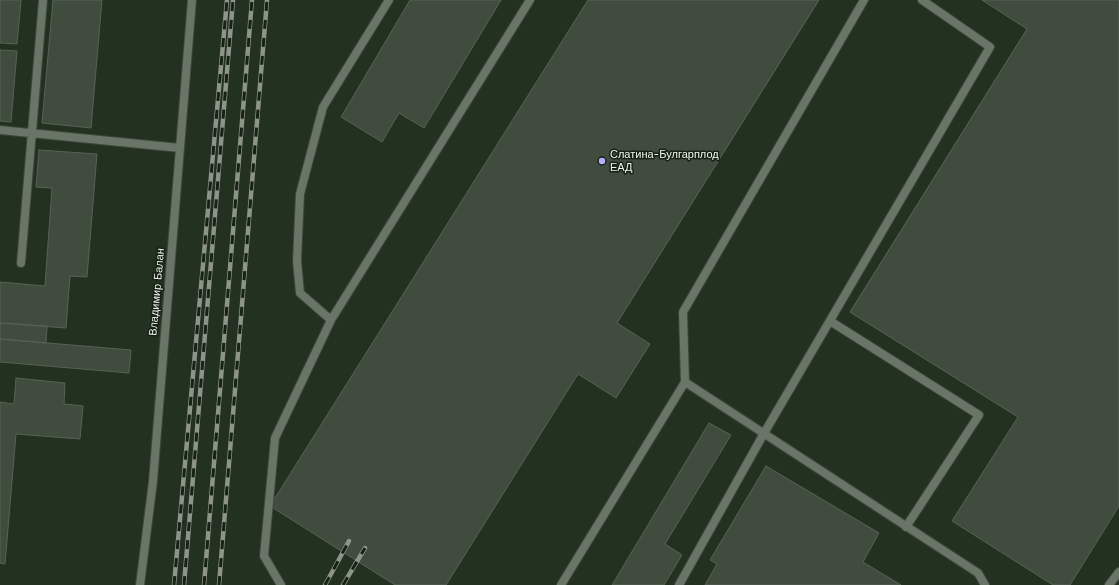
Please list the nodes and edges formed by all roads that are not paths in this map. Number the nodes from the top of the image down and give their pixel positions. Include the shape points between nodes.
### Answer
1 (43, 0) edge
2 (192, 0) edge
3 (389, 0) edge
4 (530, 0) edge
5 (864, 0) edge
6 (922, 0) edge
7 (0, 130) edge
8 (32, 133) junction
9 (180, 148) junction
10 (21, 263) dead end
11 (331, 320) junction
12 (830, 322) junction
13 (685, 382) junction
14 (763, 435) junction
15 (906, 526) junction
16 (1119, 572) edge
17 (140, 585) edge
18 (281, 585) edge
19 (561, 585) edge
20 (678, 585) edge
21 (985, 585) edge
22 (1109, 585) edge

1 - 8 lane
2 - 9 lane, Владимир Балан
3 - 11 lane via 323,108 300,194 297,261 300,293
4 - 11 lane
5 - 13 lane via 683,312
6 - 12 lane via 990,47
7 - 8 lane
8 - 9 lane
8 - 10 lane
9 - 17 lane, Владимир Балан via 153,481
11 - 18 lane via 275,438 264,556
12 - 14 lane
12 - 15 lane via 979,415
13 - 14 lane
13 - 19 lane
14 - 15 lane
14 - 20 lane
15 - 21 lane via 978,573
16 - 22 lane

